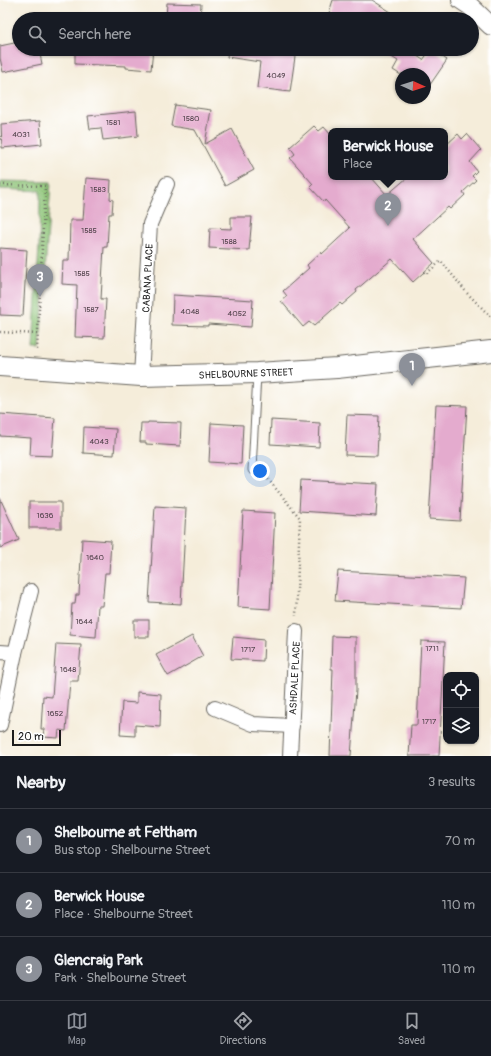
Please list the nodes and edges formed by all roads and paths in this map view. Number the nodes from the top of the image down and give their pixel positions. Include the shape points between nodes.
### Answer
1 (461, 0) edge
2 (476, 12) edge
3 (479, 15) edge
4 (491, 26) edge
5 (167, 184) dead end
6 (0, 185) edge
7 (424, 272) dead end
8 (491, 317) edge
9 (0, 332) edge
10 (491, 351) edge
11 (0, 366) edge
12 (257, 373) junction
13 (142, 376) junction
14 (261, 469) dead end
15 (252, 470) dead end
16 (31, 591) dead end
17 (296, 631) joint
18 (0, 652) edge
19 (15, 653) junction
20 (215, 708) dead end
21 (0, 725) edge
22 (292, 726) junction
23 (290, 756) edge

1 - 2 street
3 - 4 street
5 - 13 street, CABANA PLACE via 150,224
6 - 9 path via 45,186 37,334
7 - 8 path via 426,274 441,261
10 - 12 main road, SHELBOURNE STREET via 337,368
11 - 13 main road, SHELBOURNE STREET
12 - 13 main road, SHELBOURNE STREET
12 - 15 lane
14 - 17 path via 300,518
16 - 19 street
17 - 22 street, ASHDALE PLACE
18 - 19 street
19 - 21 street
20 - 22 street, ASHDALE PLACE via 253,724
22 - 23 street, ASHDALE PLACE

